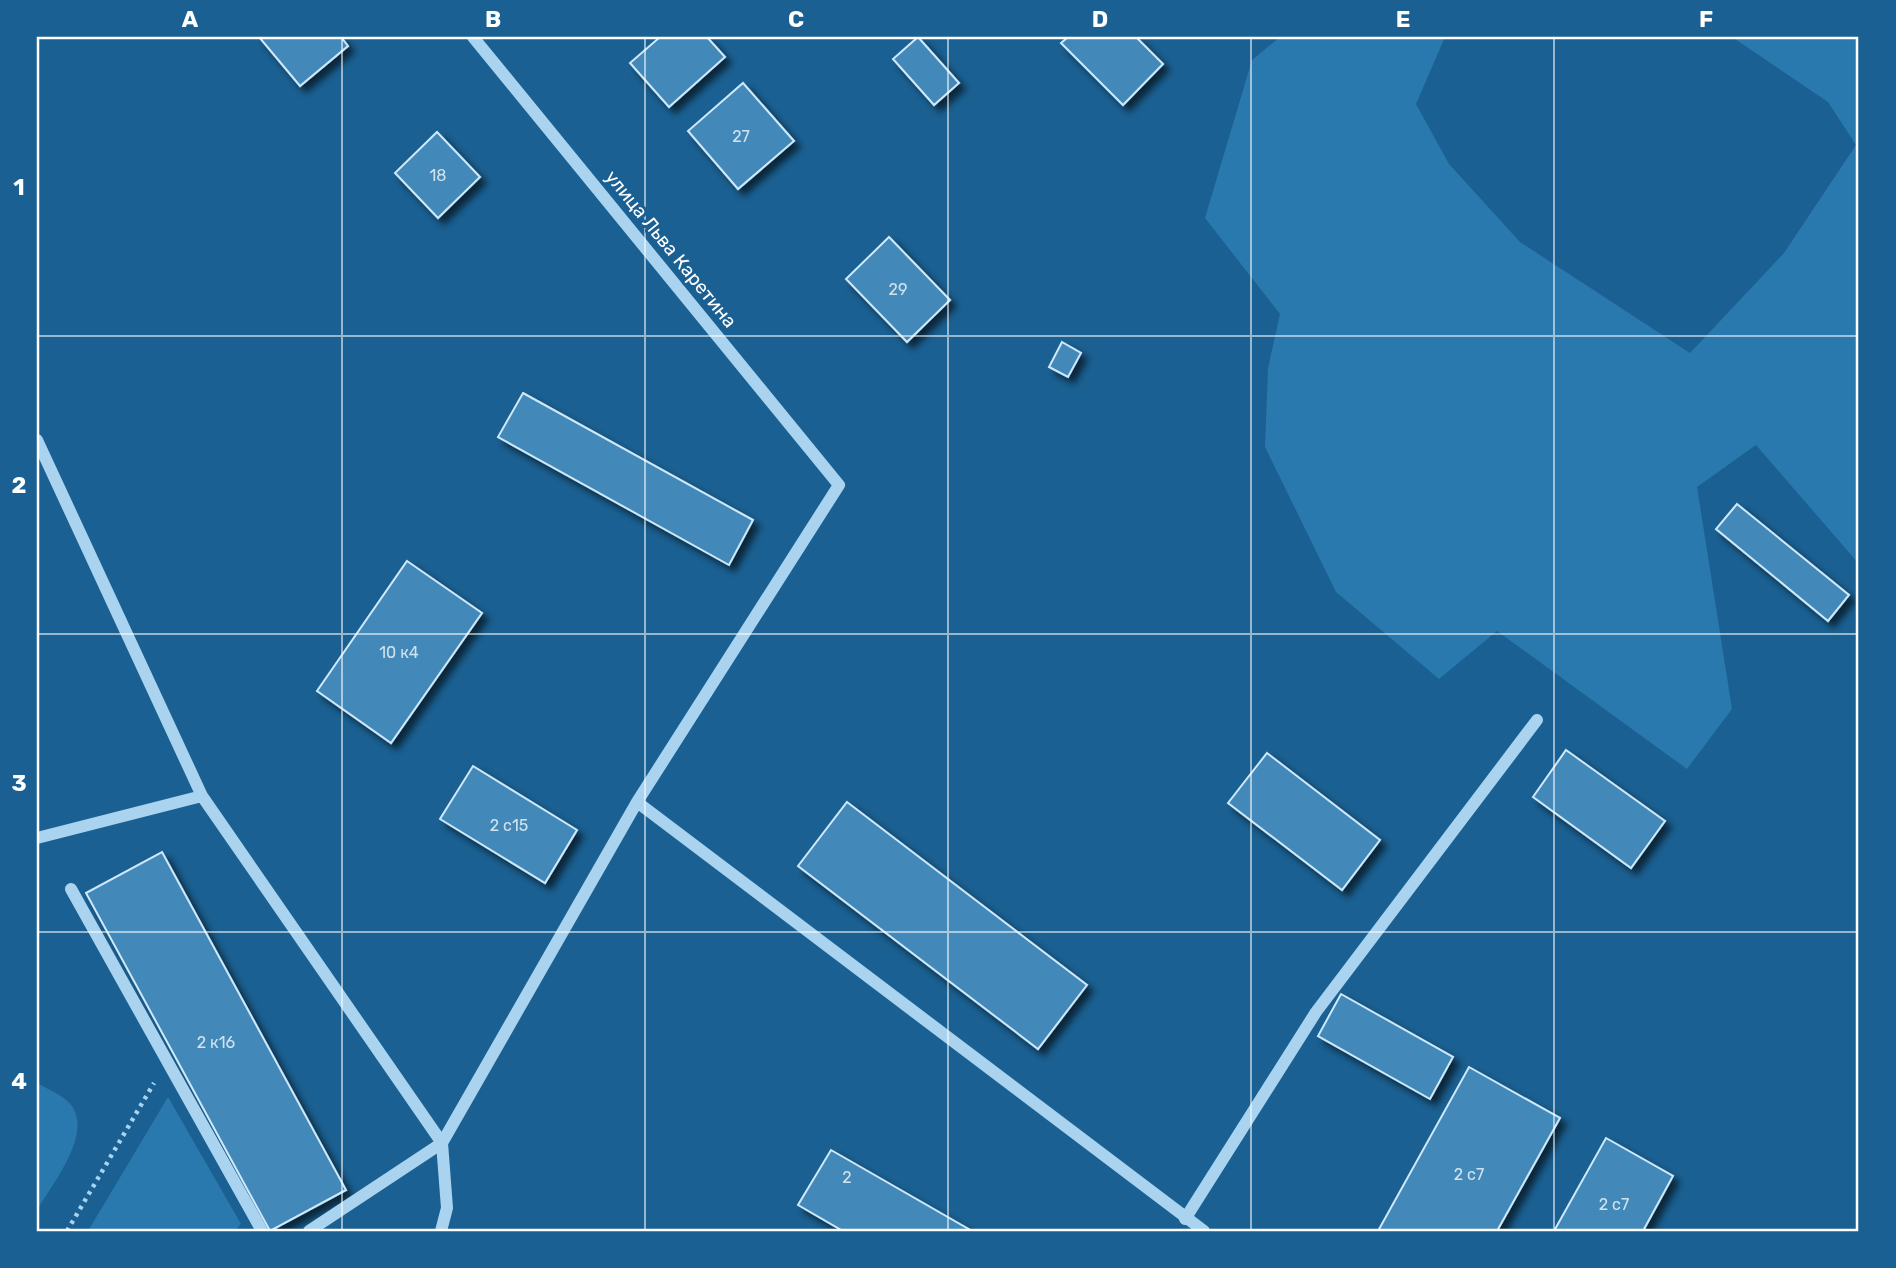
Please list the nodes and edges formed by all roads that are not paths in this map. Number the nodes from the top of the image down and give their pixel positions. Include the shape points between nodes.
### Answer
1 (472, 37) edge
2 (37, 440) edge
3 (1537, 720) dead end
4 (202, 796) junction
5 (637, 803) junction
6 (37, 838) edge
7 (71, 889) dead end
8 (442, 1143) junction
9 (1185, 1219) junction
10 (262, 1231) edge
11 (309, 1231) edge
12 (441, 1231) edge
13 (1204, 1231) edge

1 - 5 street, улица Льва Каретина via 839,485
2 - 4 street
3 - 9 street via 1316,1013
4 - 6 street
4 - 8 street
5 - 8 street
5 - 9 street
7 - 10 street
8 - 11 street
8 - 12 street via 447,1208
9 - 13 street

